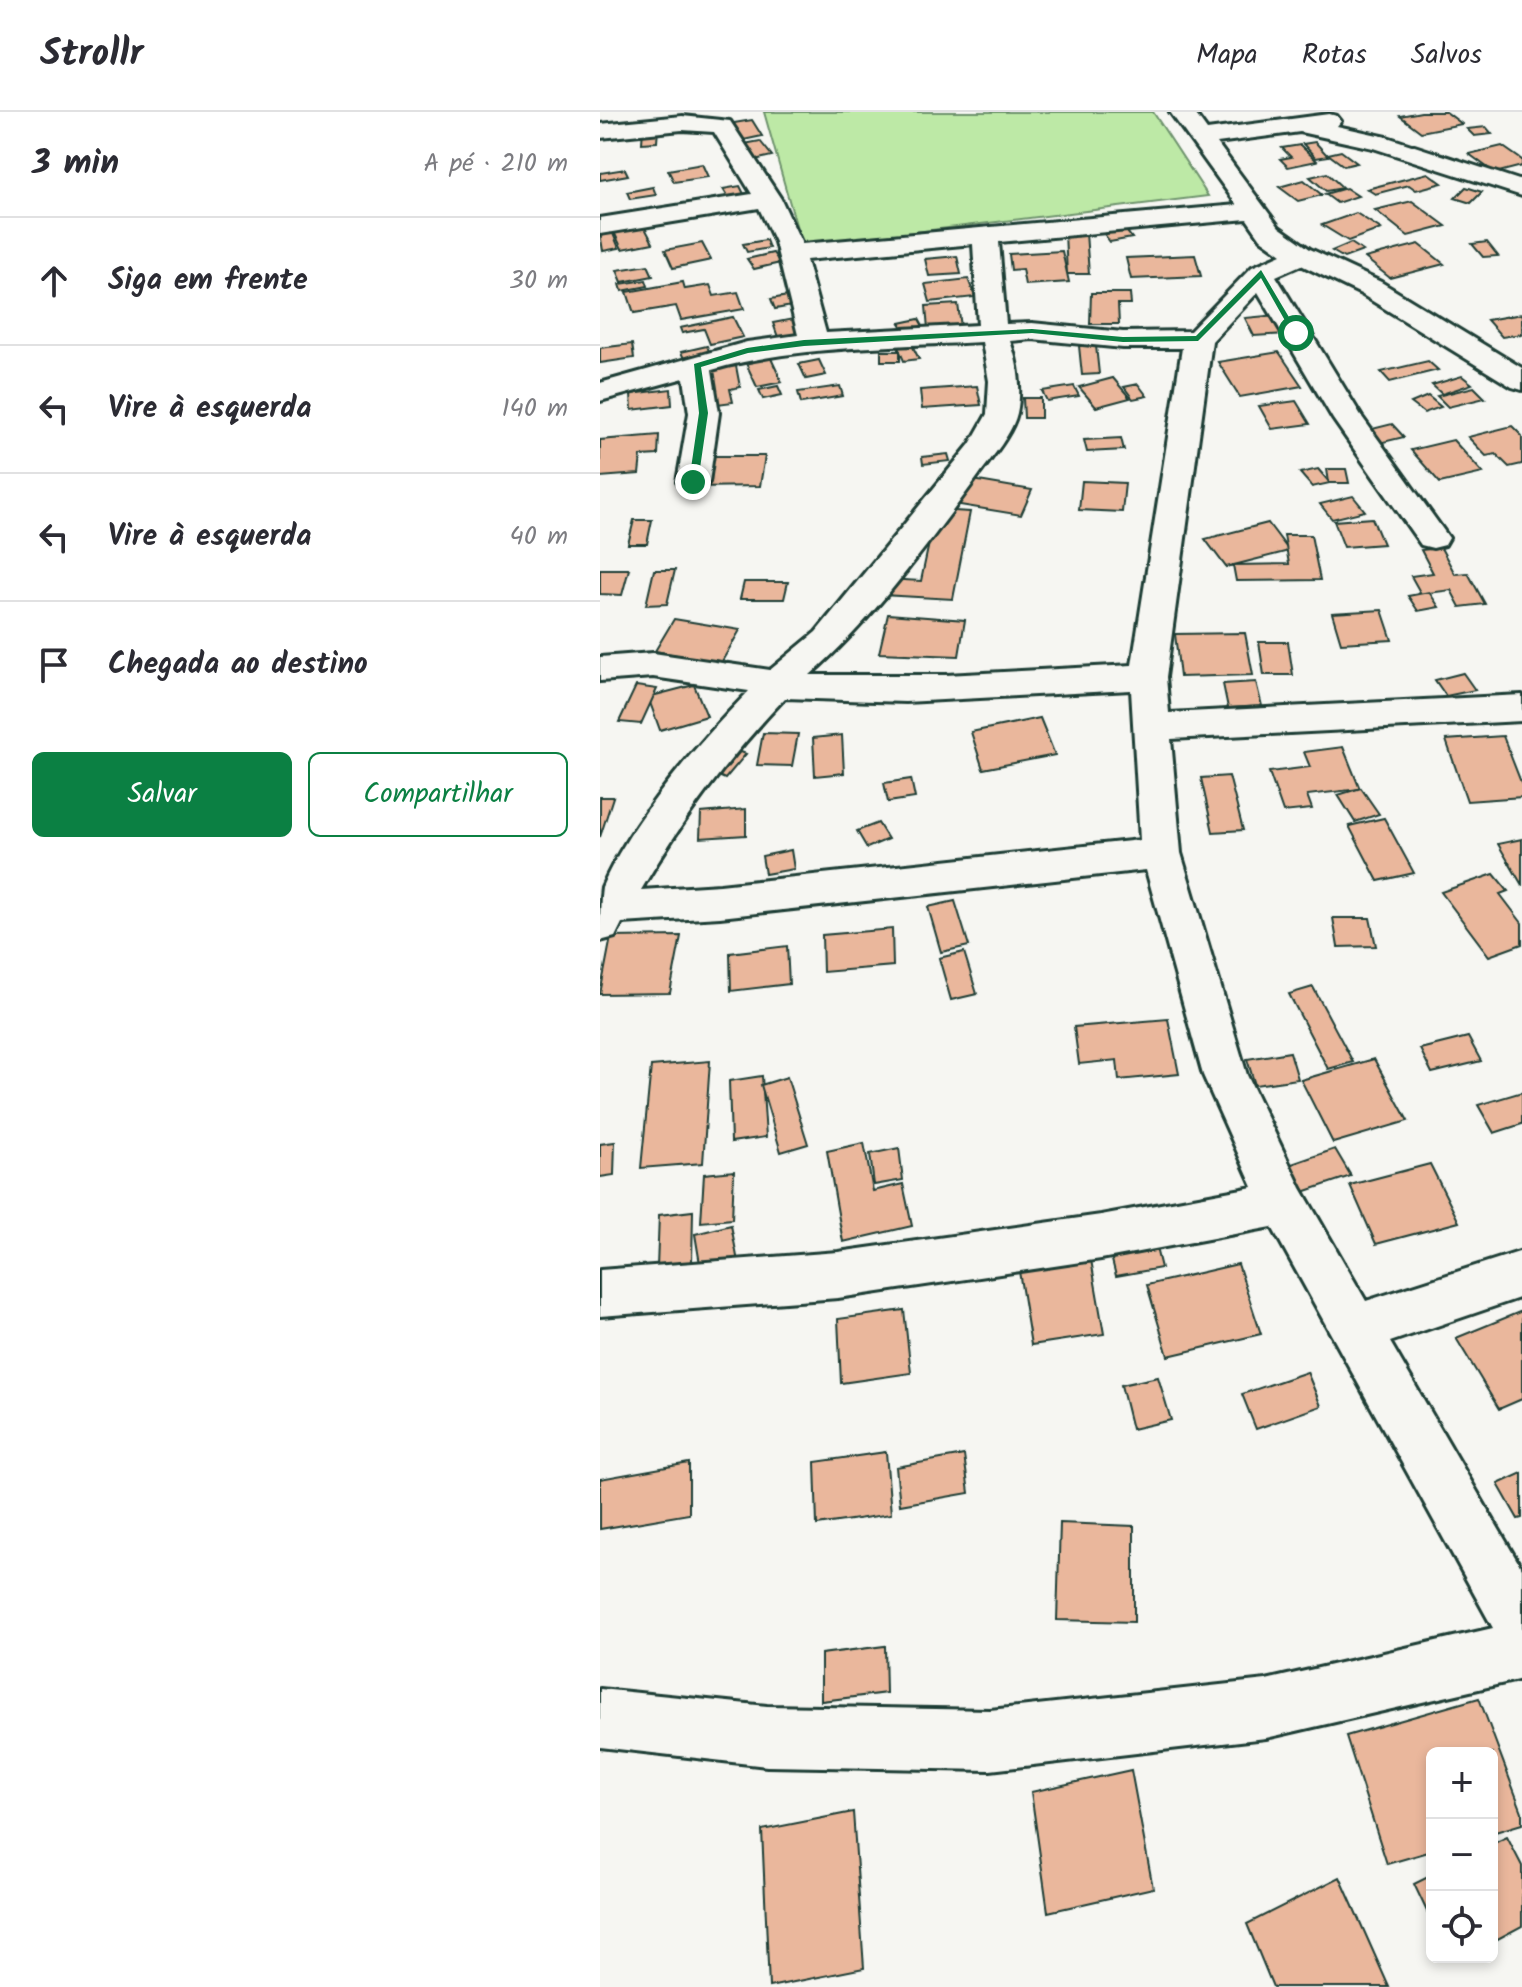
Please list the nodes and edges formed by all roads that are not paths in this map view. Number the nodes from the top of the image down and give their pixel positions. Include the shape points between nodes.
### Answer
1 (1182, 112) edge
2 (1367, 114) dead end
3 (629, 119) edge
4 (1300, 125) junction
5 (600, 131) edge
6 (1203, 138) junction
7 (1522, 189) edge
8 (768, 199) junction
9 (1253, 211) junction
10 (600, 226) edge
11 (986, 236) junction
12 (791, 253) junction
13 (1301, 255) junction
14 (1261, 273) junction
15 (993, 334) junction
16 (1198, 339) junction
17 (814, 343) junction
18 (697, 366) junction
19 (1522, 381) edge
20 (600, 392) edge
21 (693, 482) dead end
22 (1433, 538) dead end
23 (600, 669) edge
24 (1148, 677) junction
25 (775, 686) junction
26 (1522, 708) edge
27 (1151, 727) junction
28 (1161, 853) junction
29 (605, 917) edge
30 (1284, 1203) junction
31 (1522, 1274) edge
32 (600, 1293) edge
33 (1358, 1328) junction
34 (1522, 1624) edge
35 (1522, 1650) edge
36 (600, 1718) edge

1 - 6 street
2 - 4 street
3 - 5 street
3 - 8 street via 722,126
4 - 6 street
4 - 7 street via 1379,142
6 - 9 street
8 - 10 street
8 - 12 street
9 - 11 street
9 - 13 street via 1270,233
11 - 12 street
11 - 15 street
12 - 17 street
13 - 14 street
13 - 19 street via 1371,288
14 - 16 street
14 - 22 street via 1348,419
15 - 16 street
15 - 17 street
15 - 25 street via 1004,381 1002,414 984,446 828,640
16 - 24 street
17 - 18 street via 747,351
18 - 20 street
18 - 21 street via 704,413
23 - 25 street via 639,662
24 - 25 street via 912,689
24 - 27 street
25 - 29 street via 714,750 655,832
26 - 27 street
27 - 28 street
28 - 29 street
28 - 30 street via 1225,1075
30 - 32 street via 1101,1237 838,1275
30 - 33 street
31 - 33 street
33 - 34 street
35 - 36 street via 1266,1709 990,1740 767,1736

